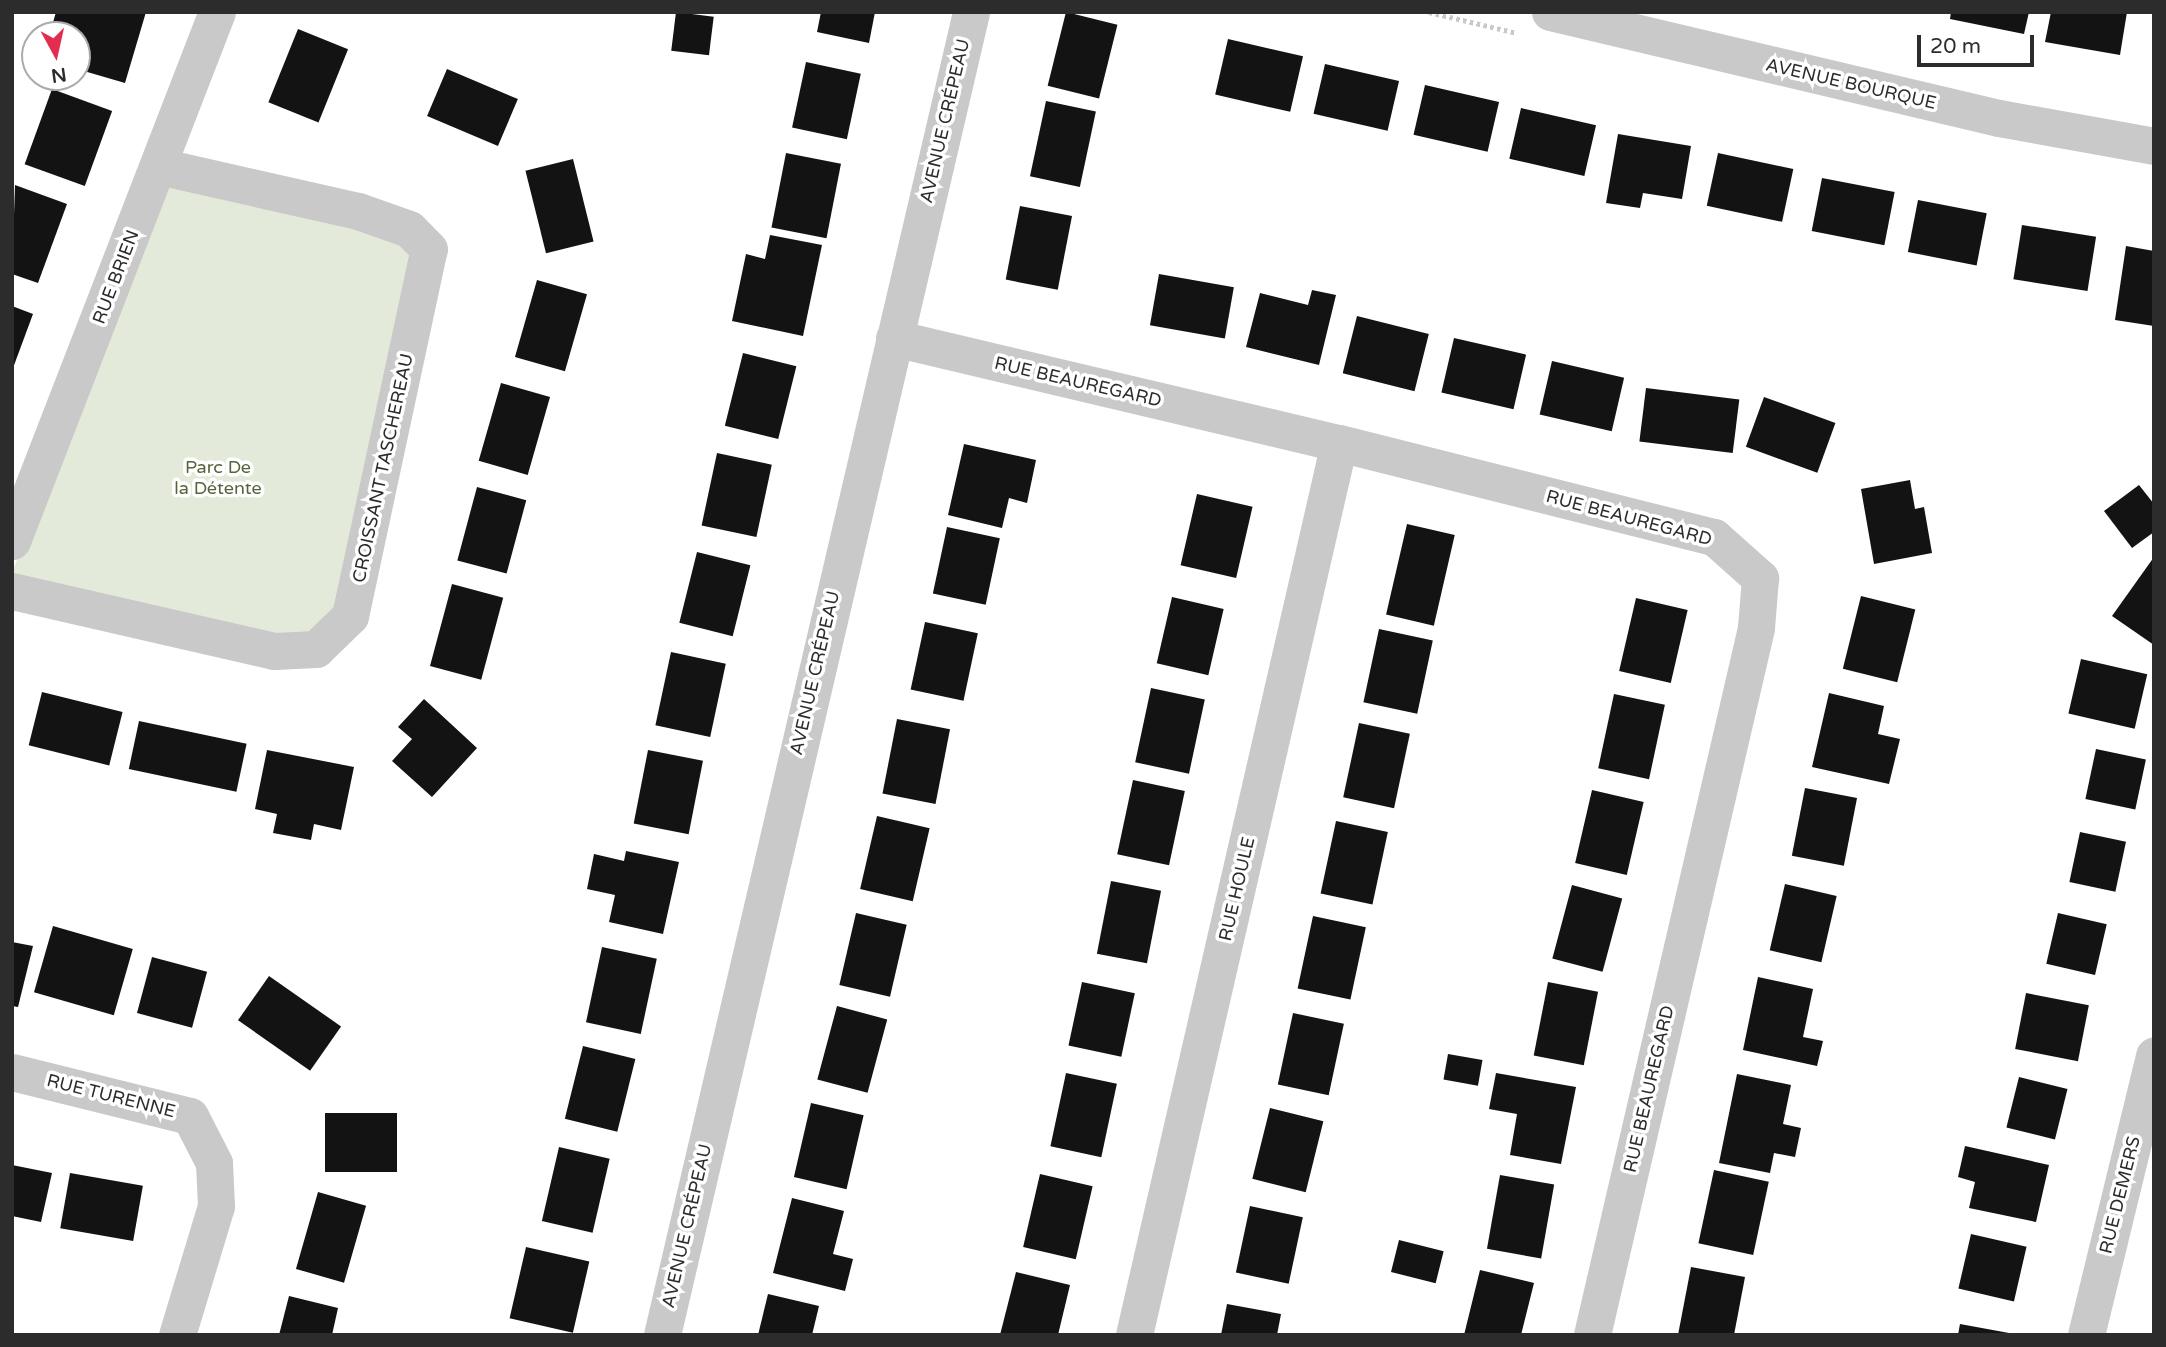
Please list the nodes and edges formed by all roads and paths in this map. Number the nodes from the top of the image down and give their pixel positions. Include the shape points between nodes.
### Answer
1 (217, 12) edge
2 (971, 12) edge
3 (1550, 12) edge
4 (2154, 146) edge
5 (159, 166) junction
6 (894, 338) junction
7 (1339, 443) junction
8 (12, 541) edge
9 (12, 591) edge
10 (2154, 1055) edge
11 (12, 1072) edge
12 (177, 1335) edge
13 (662, 1335) edge
14 (1134, 1335) edge
15 (1592, 1335) edge
16 (2086, 1335) edge

1 - 5 street, RUE BRIEN
2 - 6 street, AVENUE CRÉPEAU
3 - 4 street, AVENUE BOURQUE via 1999,118
5 - 8 street, RUE BRIEN
5 - 9 street, CROISSANT TASCHEREAU via 358,211 409,229 429,248 350,616 316,649 274,651
6 - 7 street, RUE BEAUREGARD
6 - 13 street, AVENUE CRÉPEAU
7 - 14 street, RUE HOULE
7 - 15 street, RUE BEAUREGARD via 1714,537 1760,578 1756,628
10 - 16 street, RUE DEMERS
11 - 12 street, RUE TURENNE via 190,1116 214,1163 216,1206

